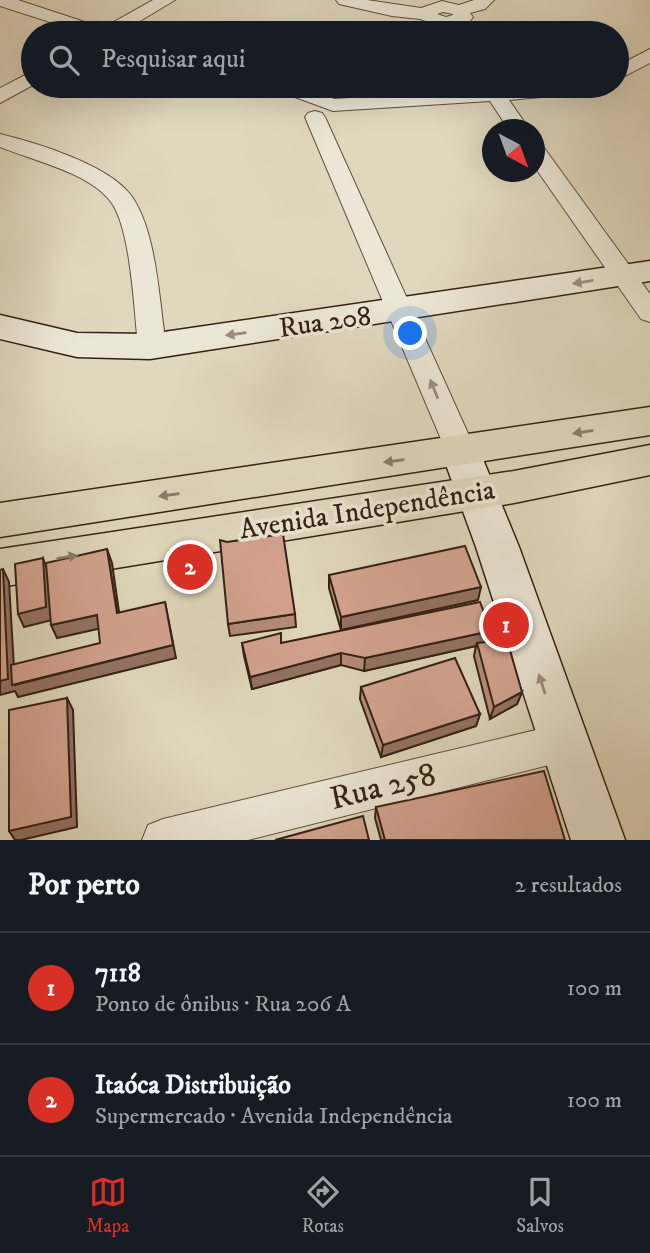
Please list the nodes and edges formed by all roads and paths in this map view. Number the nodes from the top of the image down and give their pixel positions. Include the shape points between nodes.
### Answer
1 (0, 0) edge
2 (166, 0) edge
3 (345, 0) edge
4 (485, 0) edge
5 (442, 14) edge
6 (65, 21) edge
7 (128, 21) edge
8 (650, 55) edge
9 (629, 67) edge
10 (650, 79) edge
11 (629, 82) edge
12 (21, 85) edge
13 (0, 97) edge
14 (298, 98) edge
15 (432, 98) edge
16 (497, 98) edge
17 (326, 116) junction
18 (512, 119) edge
19 (0, 141) edge
20 (545, 163) edge
21 (637, 273) edge
22 (402, 311) junction
23 (650, 313) edge
24 (0, 327) edge
25 (152, 345) junction
26 (650, 421) edge
27 (650, 460) edge
28 (470, 472) junction
29 (0, 520) edge
30 (0, 568) edge
31 (561, 743) junction
32 (163, 840) edge
33 (598, 840) edge

1 - 6 street
2 - 7 street
3 - 5 street via 392,11
4 - 5 street
8 - 9 street
10 - 11 street
12 - 13 street
14 - 17 street
15 - 17 street
16 - 18 street
17 - 22 street
19 - 25 street via 94,177 121,198 132,220
20 - 21 street
21 -> 22 street, Rua 208
21 - 23 street
22 -> 25 street, Rua 208
28 -> 22 street
24 - 25 street, Rua 208 via 75,345
26 -> 28 main road, Avenida Independência
27 - 28 main road, Avenida Independência
28 -> 29 main road, Avenida Independência
30 -> 28 main road, Avenida Independência
31 -> 28 street
31 - 32 street, Rua 258
31 - 33 street

